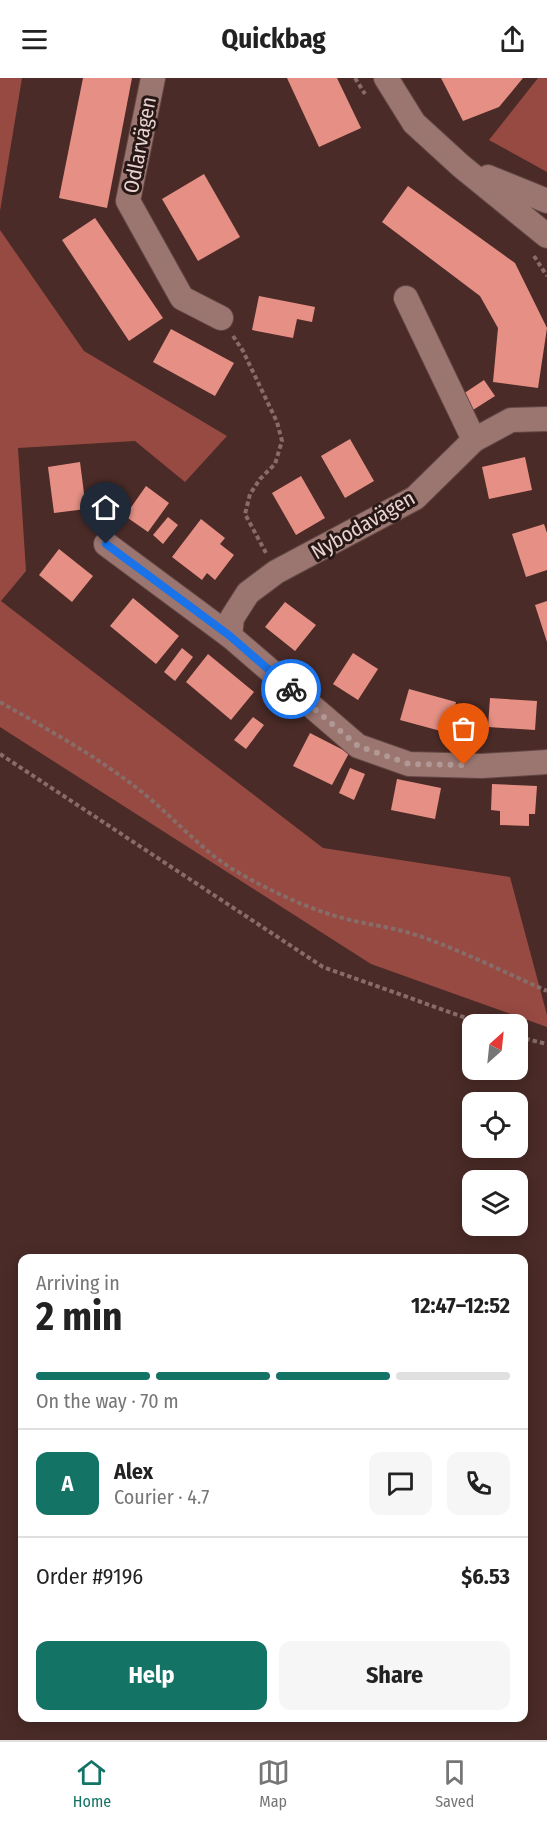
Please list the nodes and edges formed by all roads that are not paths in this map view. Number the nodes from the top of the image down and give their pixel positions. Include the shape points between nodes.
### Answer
1 (153, 78) edge
2 (386, 78) edge
3 (461, 165) junction
4 (547, 201) edge
5 (547, 236) edge
6 (406, 298) dead end
7 (221, 318) road end
8 (547, 419) edge
9 (474, 440) junction
10 (106, 544) dead end
11 (230, 636) junction
12 (547, 762) edge

1 - 7 street, Odlarvägen via 128,201 182,298
2 - 3 street via 414,123
3 - 4 street
3 - 5 street
6 - 9 street
8 - 9 street, Nybodavägen via 511,420
9 - 11 street, Nybodavägen via 415,498 276,572 248,593 232,618
10 - 11 street
11 - 12 street via 358,746 409,764 482,766

